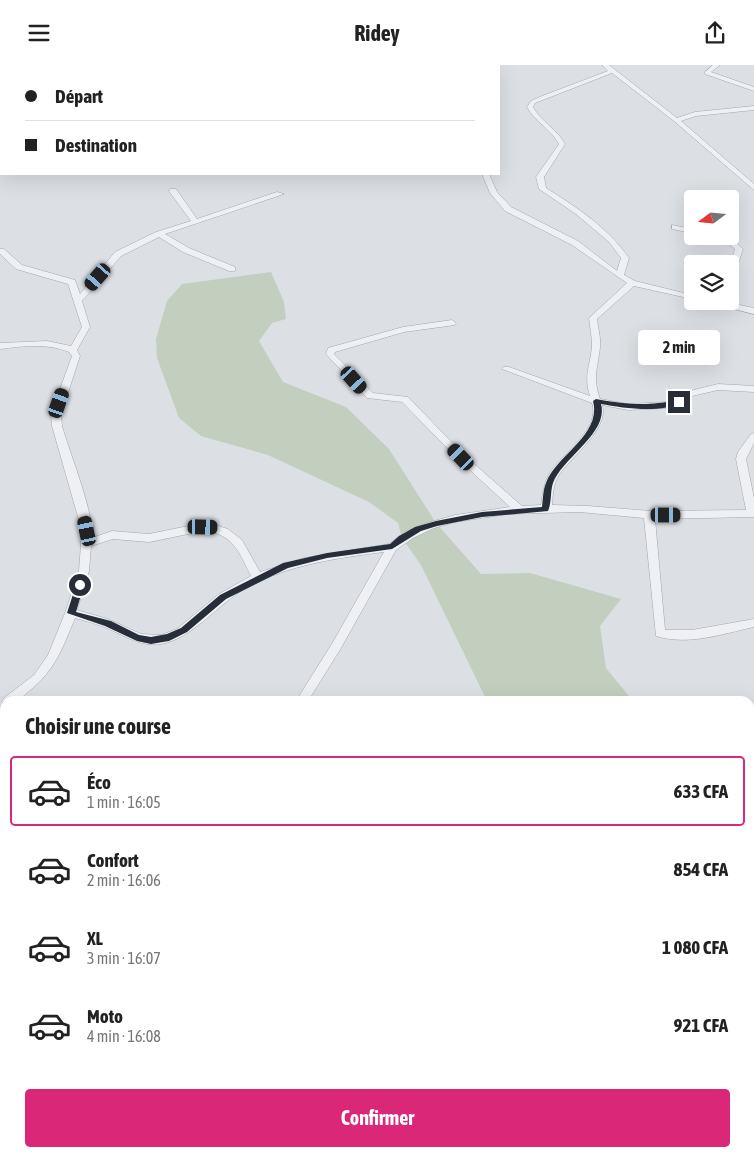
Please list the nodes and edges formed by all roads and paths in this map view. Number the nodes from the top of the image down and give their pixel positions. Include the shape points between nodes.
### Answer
1 (621, 65) edge
2 (717, 65) edge
3 (609, 68) edge
4 (754, 89) edge
5 (754, 108) edge
6 (676, 120) junction
7 (486, 175) edge
8 (754, 189) edge
9 (173, 191) dead end
10 (280, 194) dead end
11 (196, 222) junction
12 (675, 227) dead end
13 (684, 229) edge
14 (160, 234) junction
15 (1, 251) edge
16 (232, 269) dead end
17 (620, 276) junction
18 (632, 283) junction
19 (684, 295) edge
20 (79, 300) junction
21 (739, 307) edge
22 (754, 311) edge
23 (452, 323) dead end
24 (0, 346) edge
25 (73, 350) junction
26 (506, 369) dead end
27 (754, 389) edge
28 (596, 401) junction
29 (754, 436) edge
30 (546, 509) junction
31 (521, 511) junction
32 (753, 513) edge
33 (649, 515) junction
34 (87, 544) junction
35 (392, 547) junction
36 (258, 579) junction
37 (72, 613) junction
38 (754, 623) edge
39 (15, 696) edge
40 (305, 696) edge

1 - 3 street
2 - 4 street via 707,73
3 - 6 street
3 - 17 street via 544,97 530,107 562,144 540,177 543,189 579,212 617,247 624,258
5 - 6 street via 695,114
6 - 8 street
7 - 17 street via 494,193 508,209 575,243
9 - 11 street
10 - 11 street
11 - 14 street
12 - 13 street
14 - 16 street via 186,250
14 - 20 street via 118,254
15 - 20 street via 19,267 67,278
17 - 18 street
18 - 19 street
18 - 28 street via 592,318 596,346 591,368 592,389
20 - 25 street via 86,327
21 - 22 street
23 - 31 street via 403,329 331,350 330,354 370,396 405,399 461,457
24 - 25 street via 33,344 66,346
25 - 34 street via 76,356 59,403 57,426 82,505
26 - 28 street
27 - 28 street via 718,387 689,394 669,405 646,408
28 - 30 street via 599,409 595,426 555,473 549,484
29 - 32 street via 741,459
30 - 31 street
30 - 33 street
31 - 35 street via 436,523 418,529
32 - 33 street
33 - 38 street via 660,633 666,636 690,634
34 - 36 street via 112,535 149,538 214,527 229,532 237,539
34 - 37 street via 84,571
35 - 36 street via 306,559
35 - 40 street
36 - 37 street via 223,597 184,630 151,641 137,638 108,623
37 - 39 street via 53,657 38,678

